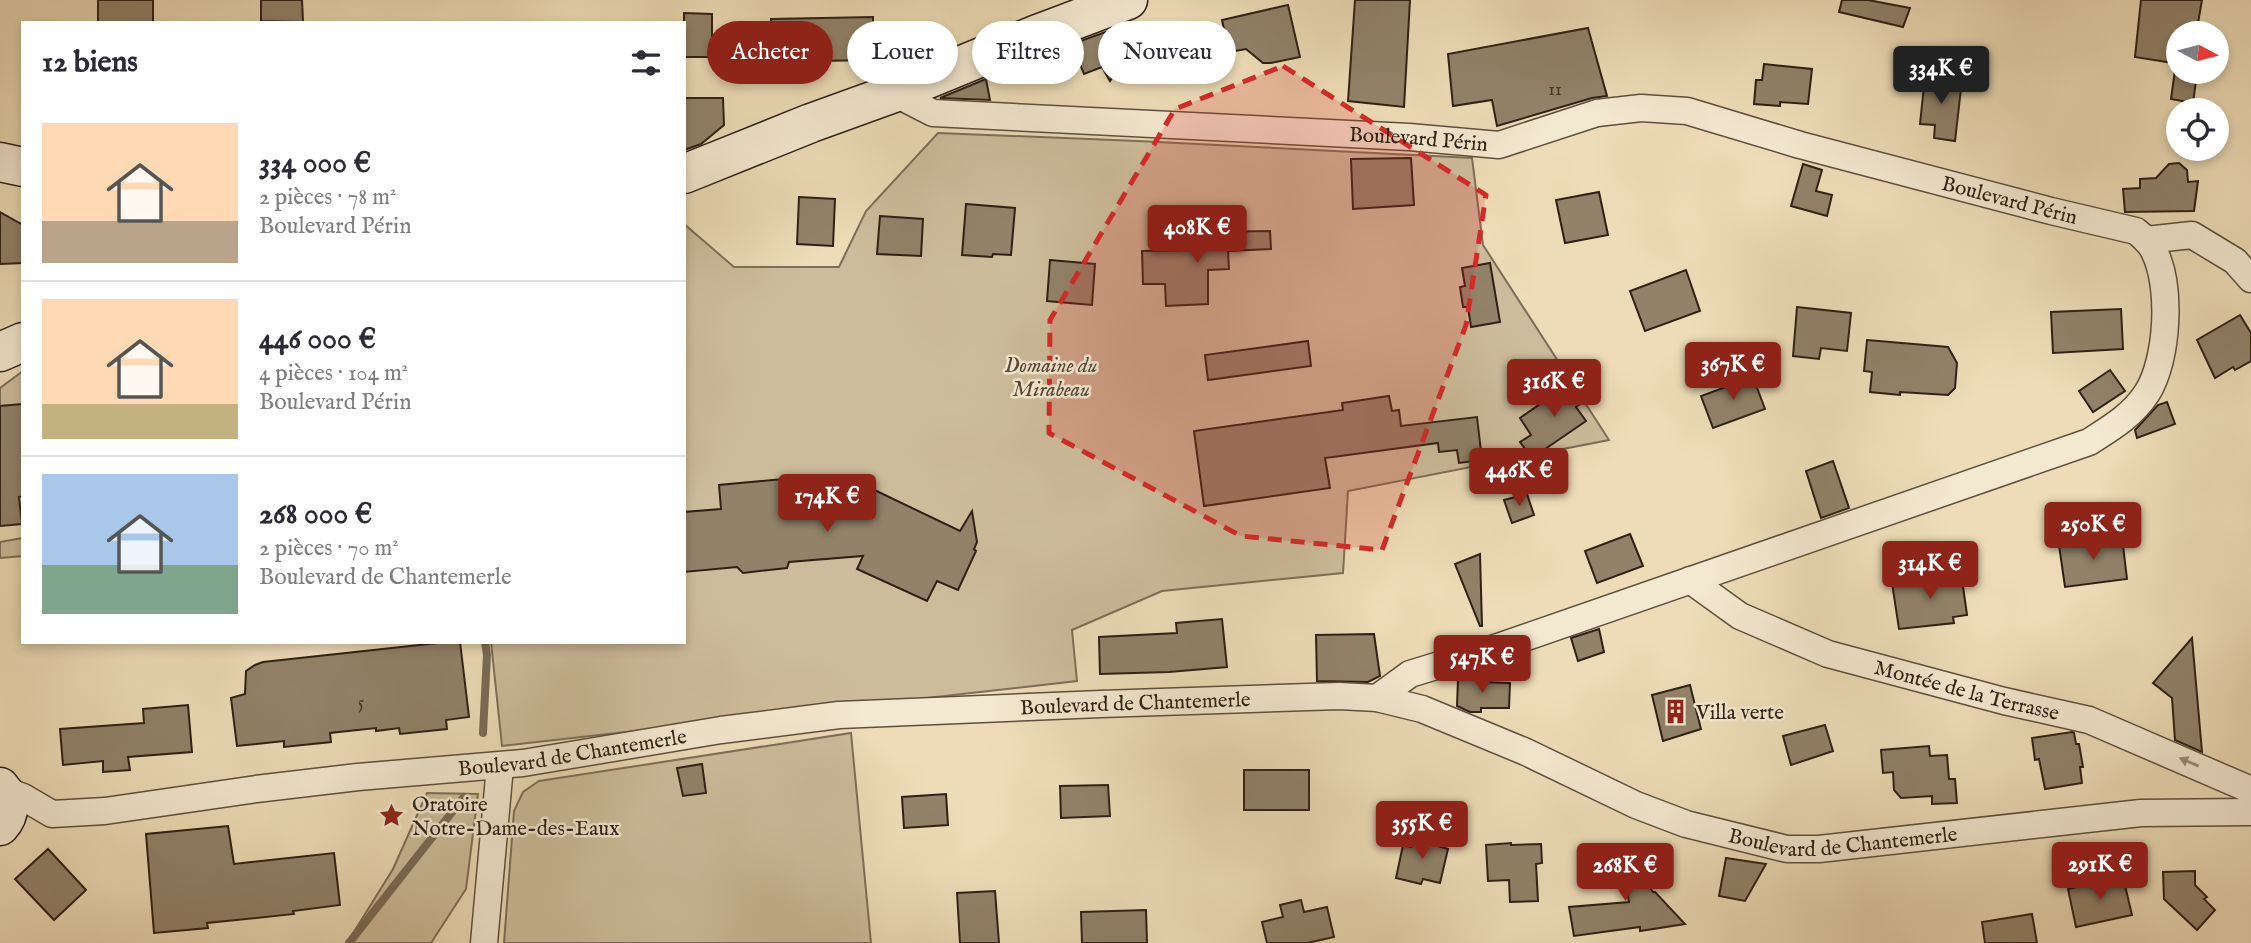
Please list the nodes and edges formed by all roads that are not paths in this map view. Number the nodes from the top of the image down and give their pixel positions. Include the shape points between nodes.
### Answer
1 (1128, 0) edge
2 (894, 93) junction
3 (0, 162) edge
4 (21, 167) edge
5 (686, 173) edge
6 (2147, 240) junction
7 (2251, 279) edge
8 (21, 343) edge
9 (0, 352) edge
10 (1690, 580) junction
11 (1377, 698) junction
12 (500, 766) junction
13 (2251, 790) edge
14 (1, 801) edge
15 (2251, 812) edge
16 (52, 814) junction
17 (484, 943) edge

1 - 2 main road
2 - 5 main road
2 - 6 street, Boulevard Périn via 933,113 1409,136 1499,145 1597,113 1642,108 1687,111 1800,145 2136,231
3 - 4 main road
6 - 7 street via 2192,235 2235,261
6 - 10 street via 2162,274 2166,302 2163,348 2148,391 2128,417 2089,442
8 - 9 main road
10 - 11 street via 1410,674
13 -> 10 street, Montée de la Terrasse via 2089,720 1828,654 1740,616
11 - 12 street, Boulevard de Chantemerle via 839,715
11 - 15 street, Boulevard de Chantemerle via 1422,709 1526,751 1686,824 1787,849 2141,813
12 - 16 street, Boulevard de Chantemerle via 358,777
12 - 17 street
14 - 16 street, Boulevard de Chantemerle
14 - 16 street via 23,797

